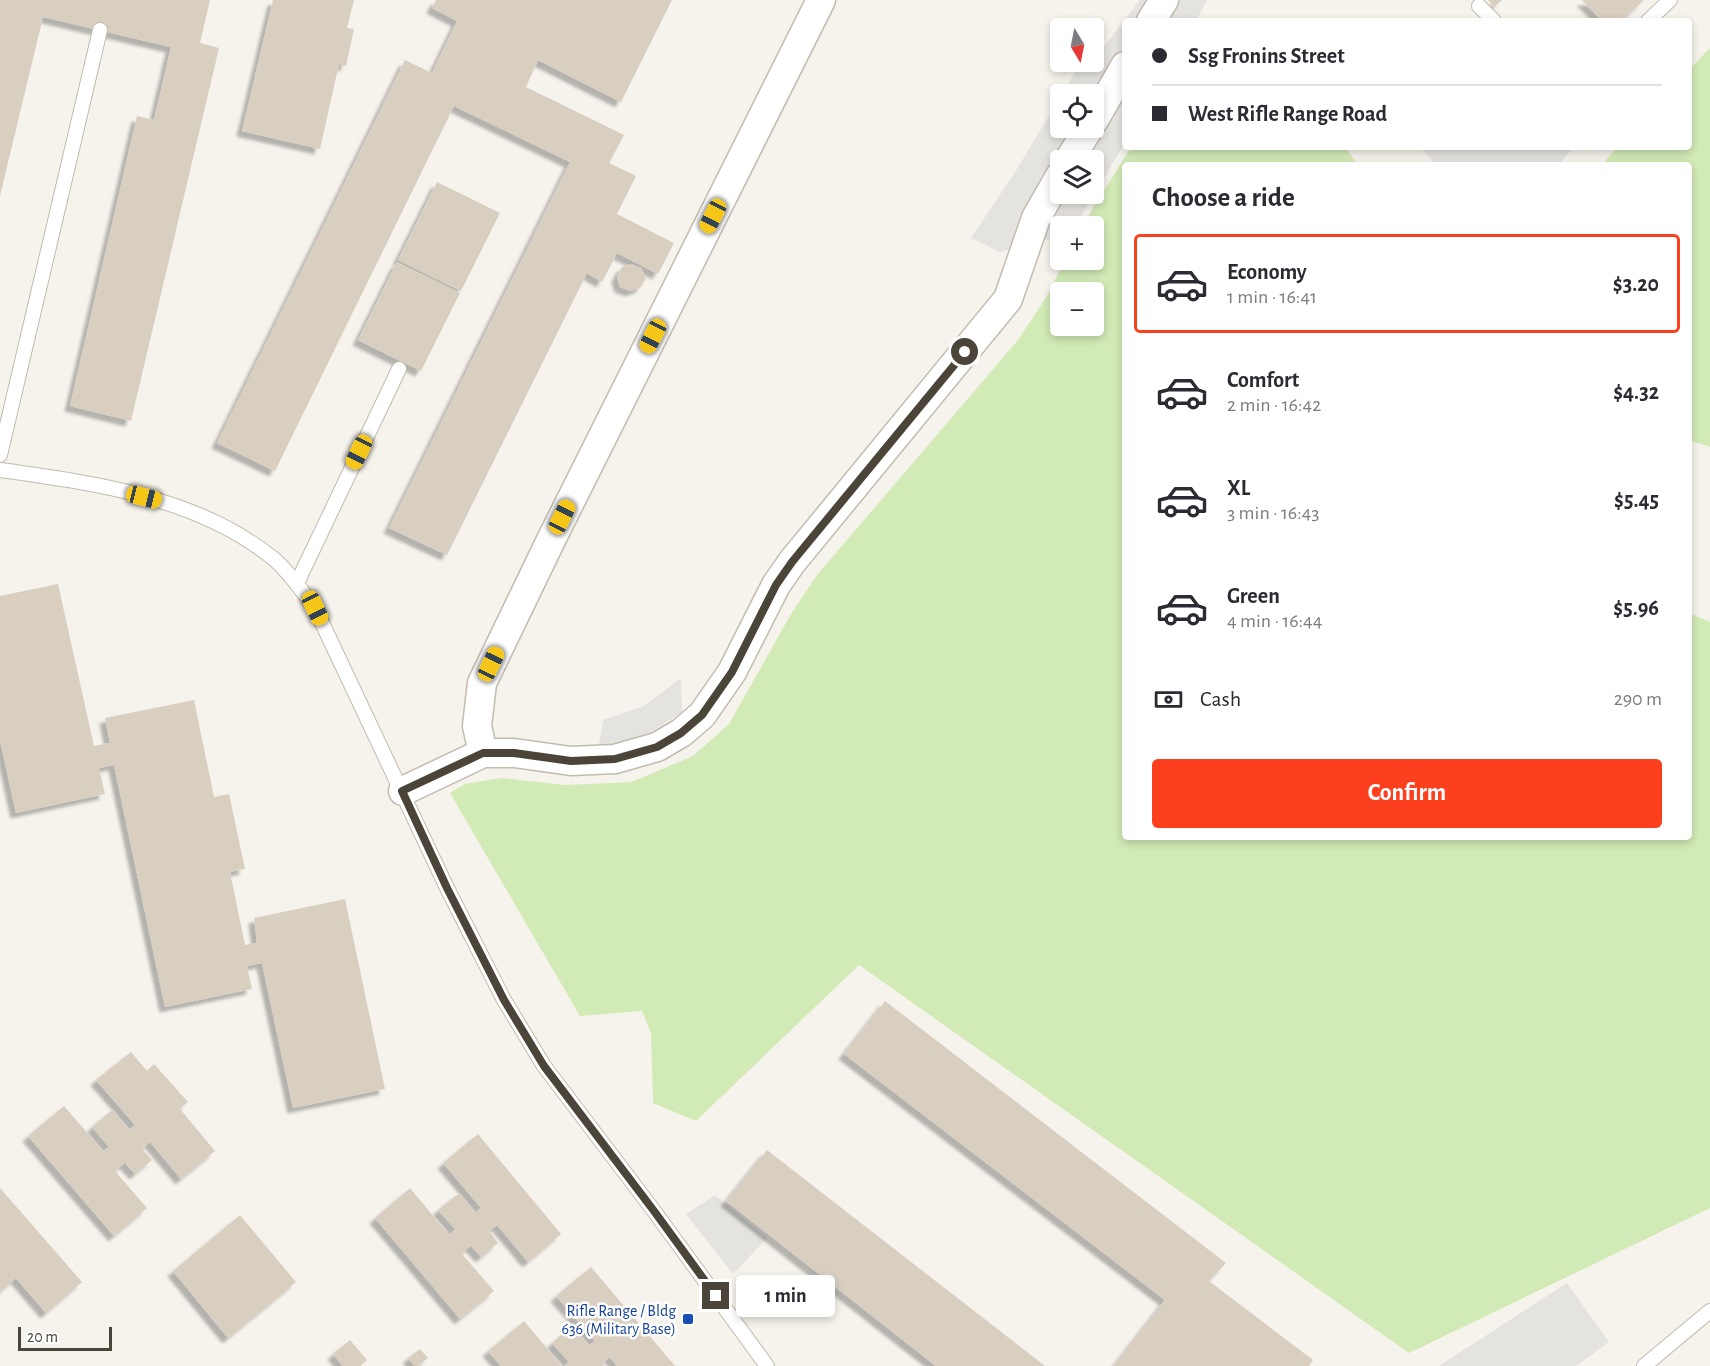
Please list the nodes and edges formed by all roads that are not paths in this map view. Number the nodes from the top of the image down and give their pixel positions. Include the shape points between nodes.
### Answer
1 (821, 0) edge
2 (1164, 0) edge
3 (1670, 0) edge
4 (1479, 6) dead end
5 (1154, 18) edge
6 (1491, 18) edge
7 (1651, 18) edge
8 (100, 30) dead end
9 (1122, 71) edge
10 (1104, 103) edge
11 (1050, 193) edge
12 (399, 369) dead end
13 (0, 455) edge
14 (0, 470) edge
15 (297, 583) junction
16 (483, 753) junction
17 (402, 791) junction
18 (1710, 1311) edge
19 (767, 1366) edge
20 (1644, 1366) edge

1 - 16 street via 483,683 477,726
2 - 5 street
3 - 7 lane
4 - 6 lane
8 - 13 lane
9 - 10 street
11 - 16 street via 1035,218 1008,299 792,562 776,585 732,672 702,715 657,747 615,759 571,761
12 - 15 lane
14 - 15 lane via 73,480 185,510 243,537 275,560
15 - 17 lane via 315,608
16 - 17 street
17 - 19 lane via 504,1000 544,1066
18 - 20 lane

